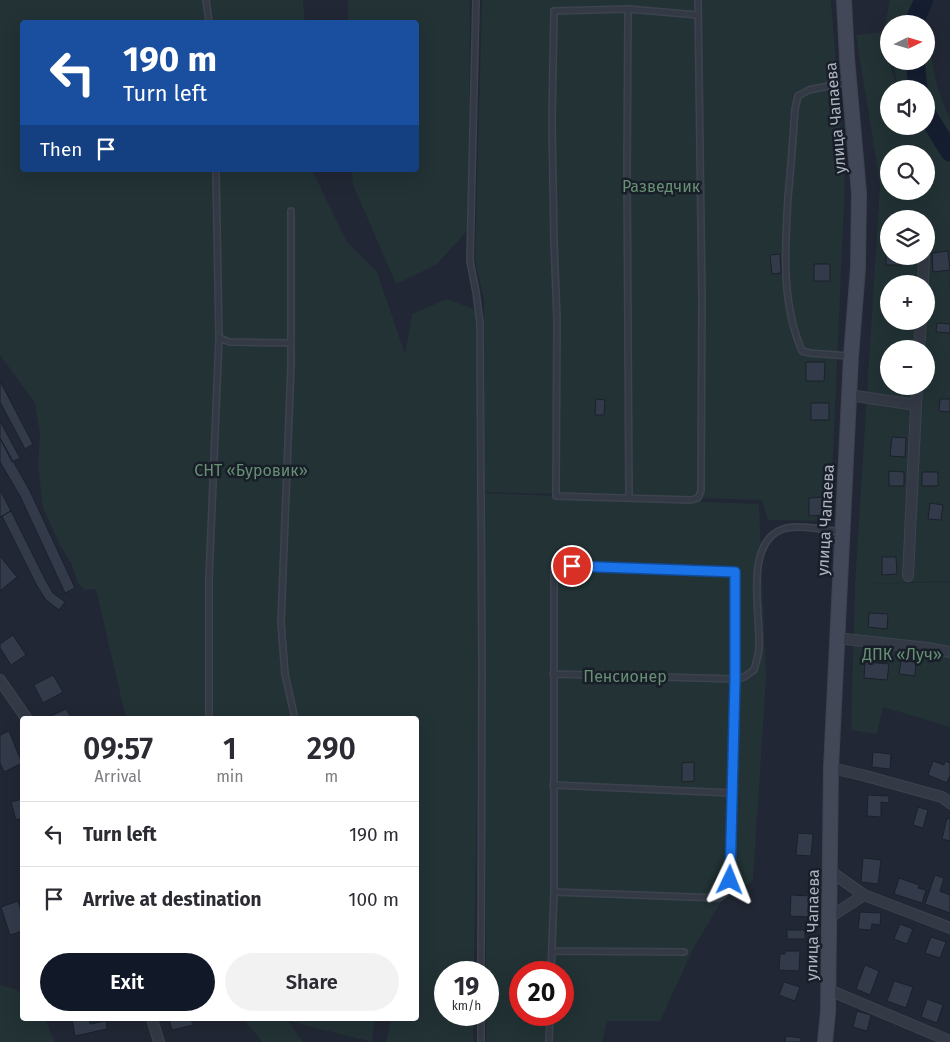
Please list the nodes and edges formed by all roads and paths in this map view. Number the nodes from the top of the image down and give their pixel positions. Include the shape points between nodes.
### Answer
1 (206, 0) edge
2 (476, 0) edge
3 (698, 0) edge
4 (844, 0) edge
5 (628, 9) junction
6 (698, 15) junction
7 (209, 20) edge
8 (850, 82) junction
9 (216, 172) edge
10 (291, 211) dead end
11 (219, 338) junction
12 (291, 343) junction
13 (851, 356) junction
14 (849, 395) junction
15 (917, 395) edge
16 (916, 405) junction
17 (629, 498) junction
18 (842, 532) junction
19 (908, 576) dead end
20 (836, 638) junction
21 (950, 652) edge
22 (553, 674) junction
23 (735, 679) junction
24 (0, 680) edge
25 (25, 716) edge
26 (209, 716) dead end
27 (294, 716) edge
28 (831, 768) junction
29 (553, 785) junction
30 (732, 793) junction
31 (950, 803) edge
32 (830, 871) junction
33 (554, 892) junction
34 (864, 895) junction
35 (830, 917) junction
36 (950, 928) edge
37 (552, 950) junction
38 (684, 952) dead end
39 (481, 961) edge
40 (552, 961) edge
41 (829, 990) junction
42 (153, 1021) edge
43 (481, 1026) edge
44 (550, 1026) edge
45 (950, 1041) edge
46 (159, 1042) edge
47 (481, 1042) edge
48 (549, 1042) edge
49 (825, 1042) edge

1 - 7 lane
2 - 39 lane via 470,261 480,323
3 - 6 lane
4 - 8 street, улица Чапаева
5 - 6 lane
5 - 17 lane
5 - 17 lane via 554,11 552,121 557,319 556,496
6 - 17 lane via 701,490 698,498 691,500
8 - 13 street, улица Чапаева via 859,193 858,268
8 - 13 lane via 809,90 798,96 785,267 788,300 802,351
9 - 11 lane
10 - 12 lane
11 - 12 lane via 230,342
11 - 26 lane via 209,579
12 - 27 lane via 281,623 285,674
13 - 14 street, улица Чапаева
14 - 16 street
14 - 18 street, улица Чапаева
15 - 16 street
16 - 19 street
18 - 20 street, улица Чапаева
18 - 23 lane via 783,529 770,538 756,568 759,647 754,670
20 - 21 street
20 - 28 street, улица Чапаева
22 - 23 lane
22 - 23 lane via 554,565 735,572
22 - 29 lane
23 - 30 lane
24 - 25 street
28 - 31 street via 942,797
28 - 32 street, улица Чапаева
29 - 30 lane
29 - 33 lane
30 - 33 lane via 730,880 725,893 719,898
32 - 34 street
32 - 35 street, улица Чапаева
33 - 37 lane
34 - 35 street
34 - 36 street
35 - 41 street, улица Чапаева
37 - 38 lane
37 - 40 lane
41 - 45 street
41 - 49 street, улица Чапаева
42 - 46 street
43 - 47 lane
44 - 48 lane

